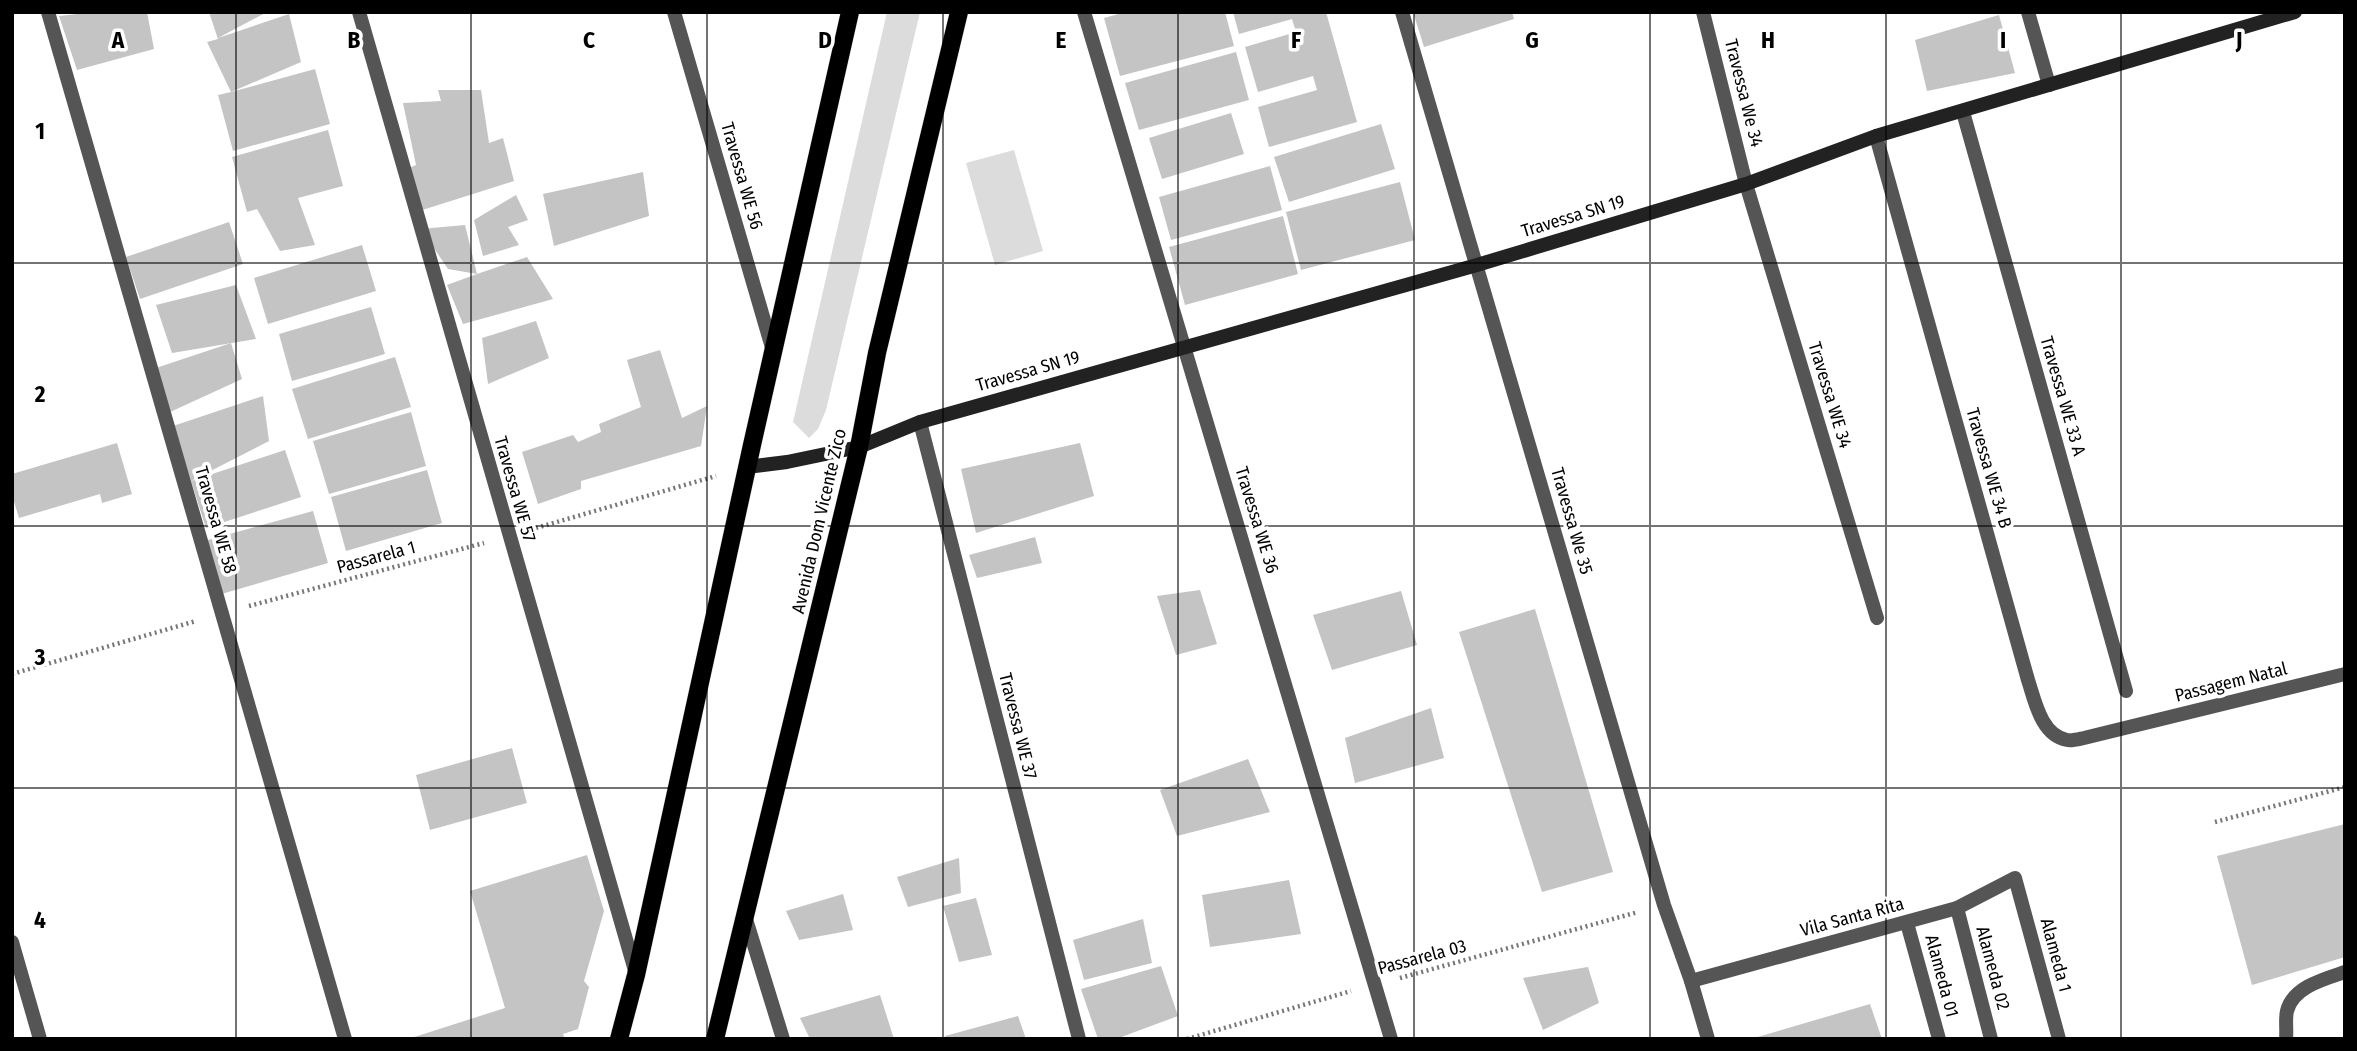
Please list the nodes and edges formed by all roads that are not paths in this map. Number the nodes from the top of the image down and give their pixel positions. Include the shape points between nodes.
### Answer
1 (48, 12) edge
2 (359, 12) edge
3 (674, 12) edge
4 (850, 12) edge
5 (959, 12) edge
6 (1084, 12) edge
7 (1402, 12) edge
8 (1703, 12) edge
9 (2028, 12) edge
10 (2295, 12) edge
11 (2049, 85) junction
12 (1963, 111) junction
13 (1876, 136) junction
14 (1746, 184) junction
15 (1477, 265) junction
16 (1186, 346) junction
17 (772, 351) junction
18 (920, 422) junction
19 (859, 447) junction
20 (747, 467) junction
21 (1877, 618) dead end
22 (2345, 674) edge
23 (2126, 691) dead end
24 (2126, 728) joint
25 (2017, 881) joint
26 (1957, 908) junction
27 (744, 915) junction
28 (1907, 923) junction
29 (12, 942) edge
30 (2345, 972) edge
31 (636, 975) junction
32 (1691, 981) junction
33 (40, 1039) edge
34 (345, 1039) edge
35 (619, 1039) edge
36 (715, 1039) edge
37 (783, 1039) edge
38 (1079, 1039) edge
39 (1391, 1039) edge
40 (1708, 1039) edge
41 (1939, 1039) edge
42 (1991, 1039) edge
43 (2059, 1039) edge
44 (2286, 1039) edge

1 - 34 street, Travessa WE 58
2 - 31 street, Travessa WE 57
3 - 17 street, Travessa WE 56
4 - 17 main road
5 - 19 main road, Avenida Dom Vicente Zico via 877,353
6 - 16 street, Travessa WE 36
7 - 15 street, Travessa We 35
8 - 14 street, Travessa We 34
9 - 11 street
10 - 11 main road, Travessa SN 19
11 - 12 main road, Travessa SN 19
12 - 13 main road, Travessa SN 19
12 - 23 street, Travessa WE 33 A
13 - 14 main road, Travessa SN 19
13 - 24 street, Travessa WE 34 B via 2041,719 2053,733 2068,740
14 - 15 main road, Travessa SN 19
14 - 21 street, Travessa WE 34
15 - 16 main road, Travessa SN 19
15 - 32 street, Travessa We 35 via 1664,905
16 - 18 main road, Travessa SN 19
16 - 39 street, Travessa WE 36
17 - 20 main road
18 - 19 main road, Travessa SN 19
18 - 38 street, Travessa WE 37
19 - 20 main road, Travessa SN 19
19 - 27 main road, Avenida Dom Vicente Zico
20 - 31 main road
22 - 24 street, Passagem Natal
25 - 26 street, Vila Santa Rita via 2012,878
25 - 43 street, Alameda 1
26 - 28 street, Vila Santa Rita
26 - 42 street, Alameda 02
27 - 36 main road, Avenida Dom Vicente Zico
27 - 37 street
28 - 32 street, Vila Santa Rita
28 - 41 street, Alameda 01
29 - 33 street
30 - 44 street via 2316,982 2295,996 2287,1011
31 - 35 main road
32 - 40 street, Travessa We 35

